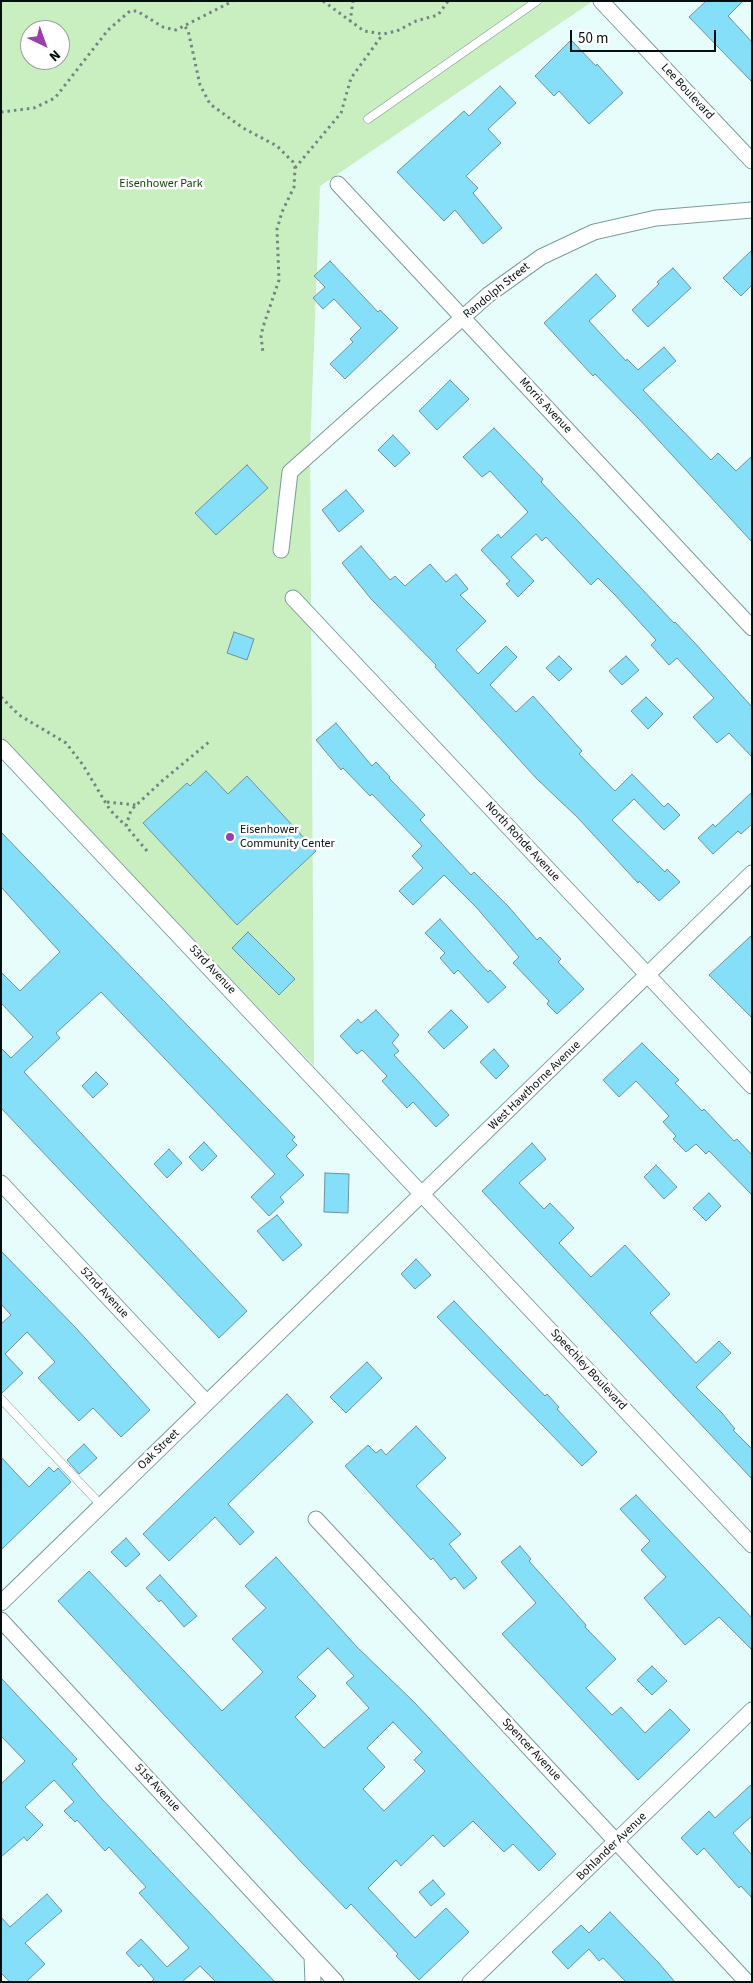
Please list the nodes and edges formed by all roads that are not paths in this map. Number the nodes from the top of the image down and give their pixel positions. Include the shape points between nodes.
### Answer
1 (537, 1) edge
2 (601, 1) edge
3 (368, 119) dead end
4 (752, 161) edge
5 (338, 184) dead end
6 (752, 210) edge
7 (463, 318) junction
8 (281, 550) dead end
9 (293, 598) dead end
10 (752, 628) edge
11 (4, 755) edge
12 (752, 873) edge
13 (648, 975) junction
14 (752, 1086) edge
15 (1, 1183) edge
16 (424, 1194) junction
17 (316, 1296) joint
18 (1, 1399) edge
19 (207, 1403) junction
20 (101, 1505) junction
21 (316, 1519) dead end
22 (752, 1545) edge
23 (1, 1603) edge
24 (1, 1620) edge
25 (752, 1710) edge
26 (617, 1843) junction
27 (312, 1956) junction
28 (313, 1982) edge
29 (336, 1982) edge
30 (470, 1982) edge
31 (747, 1982) edge

1 - 3 lane
2 - 4 street, Lee Boulevard
5 - 7 street, Morris Avenue
6 - 7 street, Randolph Street via 656,218 594,232 541,257 488,295
7 - 8 street, Randolph Street via 290,472
7 - 10 street, Morris Avenue
9 - 13 street, North Rohde Avenue
11 - 16 street, 53rd Avenue
12 - 13 street, West Hawthorne Avenue
13 - 14 street, North Rohde Avenue
13 - 16 street, West Hawthorne Avenue
15 - 19 street, 52nd Avenue
16 - 17 street, West Hawthorne Avenue
16 - 22 street, Speechley Boulevard
17 - 19 street, Oak Street
18 - 20 lane
19 - 20 street, Oak Street
20 - 23 street, Oak Street
21 - 26 street, Spencer Avenue
24 - 27 street, 51st Avenue
25 - 26 street, Bohlander Avenue
26 - 30 street, Bohlander Avenue
26 - 31 street, Spencer Avenue
27 - 28 street
27 - 29 street, 51st Avenue

